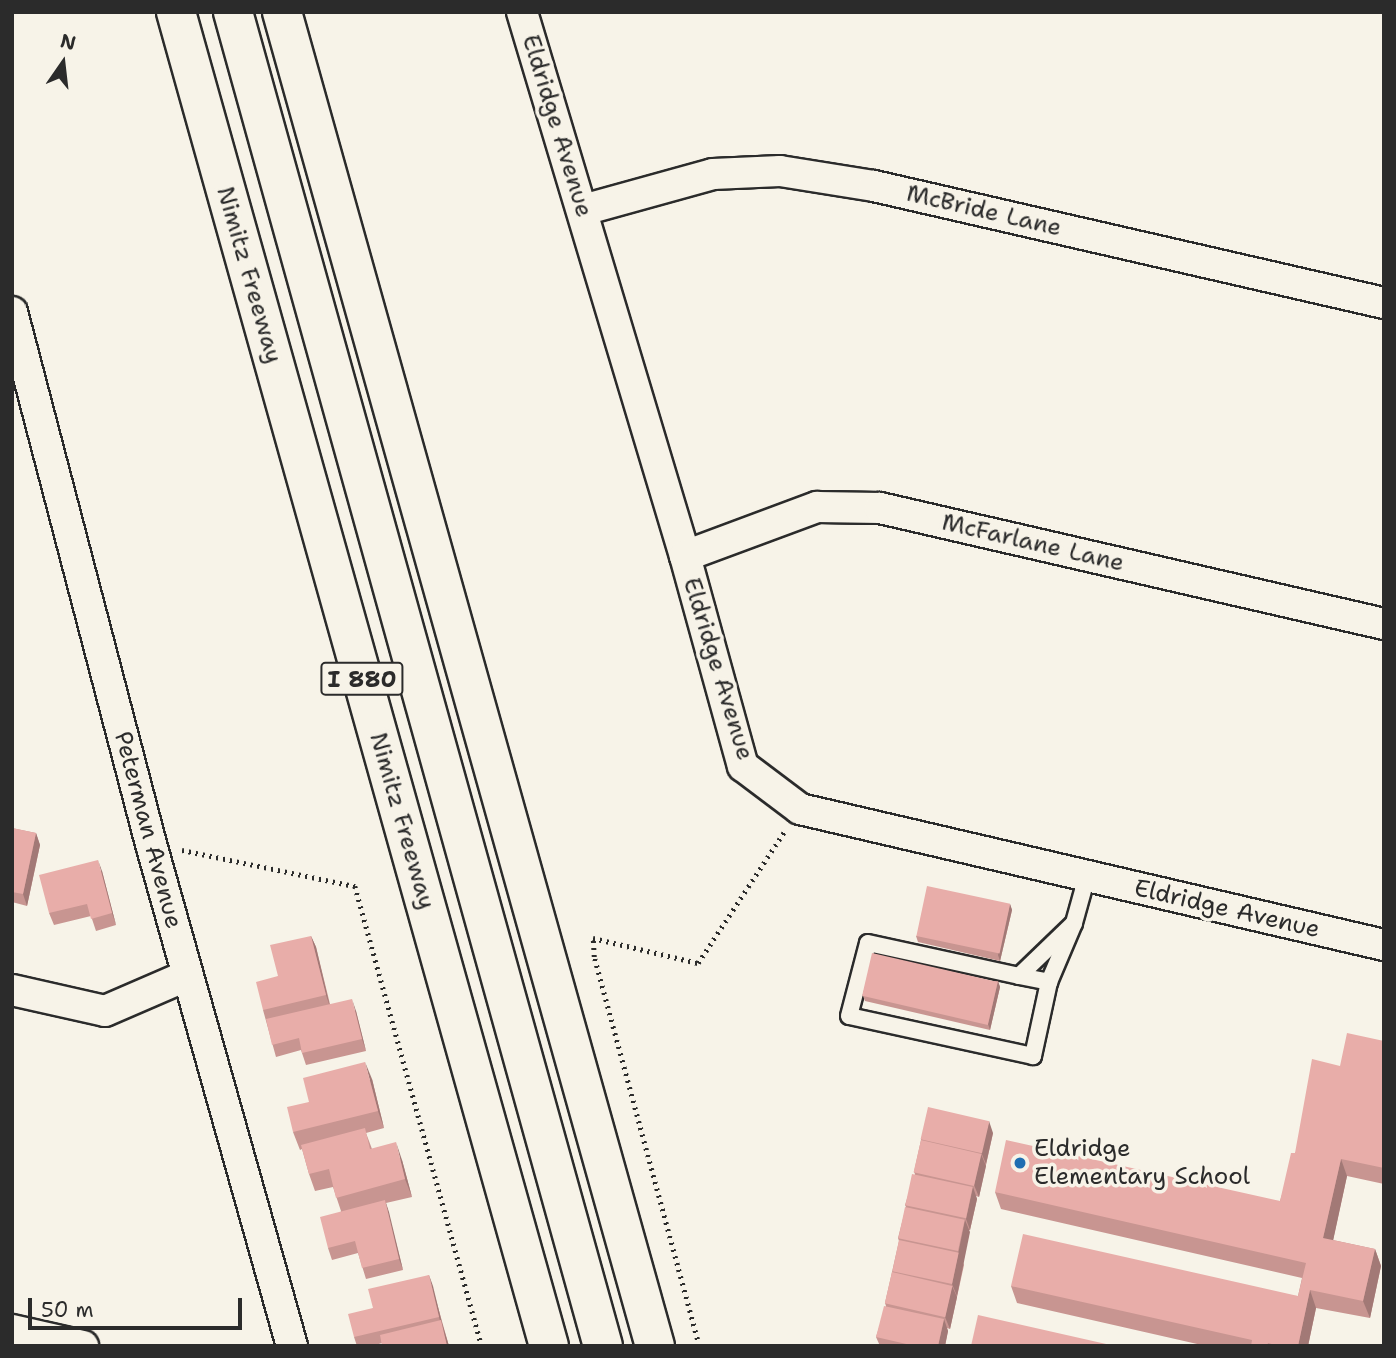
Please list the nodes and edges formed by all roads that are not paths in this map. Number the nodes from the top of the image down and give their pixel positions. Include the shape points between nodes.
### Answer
1 (176, 12) edge
2 (233, 12) edge
3 (282, 12) edge
4 (522, 12) edge
5 (583, 210) junction
6 (1384, 303) edge
7 (12, 312) edge
8 (685, 556) junction
9 (1384, 624) edge
10 (1087, 876) junction
11 (1074, 923) junction
12 (1384, 945) edge
13 (188, 975) junction
14 (1019, 976) junction
15 (1049, 982) junction
16 (12, 990) edge
17 (12, 1330) edge
18 (83, 1346) edge
19 (292, 1346) edge
20 (549, 1346) edge
21 (603, 1346) edge
22 (655, 1346) edge

1 - 20 highway, Nimitz Freeway / I 880
2 - 21 highway, I 880
3 - 22 highway
4 - 5 street, Eldridge Avenue
5 - 6 street, McBride Lane via 713,174 780,171 874,186
5 - 8 street, Eldridge Avenue
7 - 13 street, Peterman Avenue
8 - 9 street, McFarlane Lane via 817,508 880,508
8 - 10 street, Eldridge Avenue via 743,766 800,809
10 - 11 lane
10 - 12 street, Eldridge Avenue
11 - 14 lane
11 - 15 lane
13 - 16 street via 105,1011
13 - 19 street, Peterman Avenue
14 - 15 lane
14 - 15 lane via 868,943 849,1016 1033,1056
17 - 18 street

